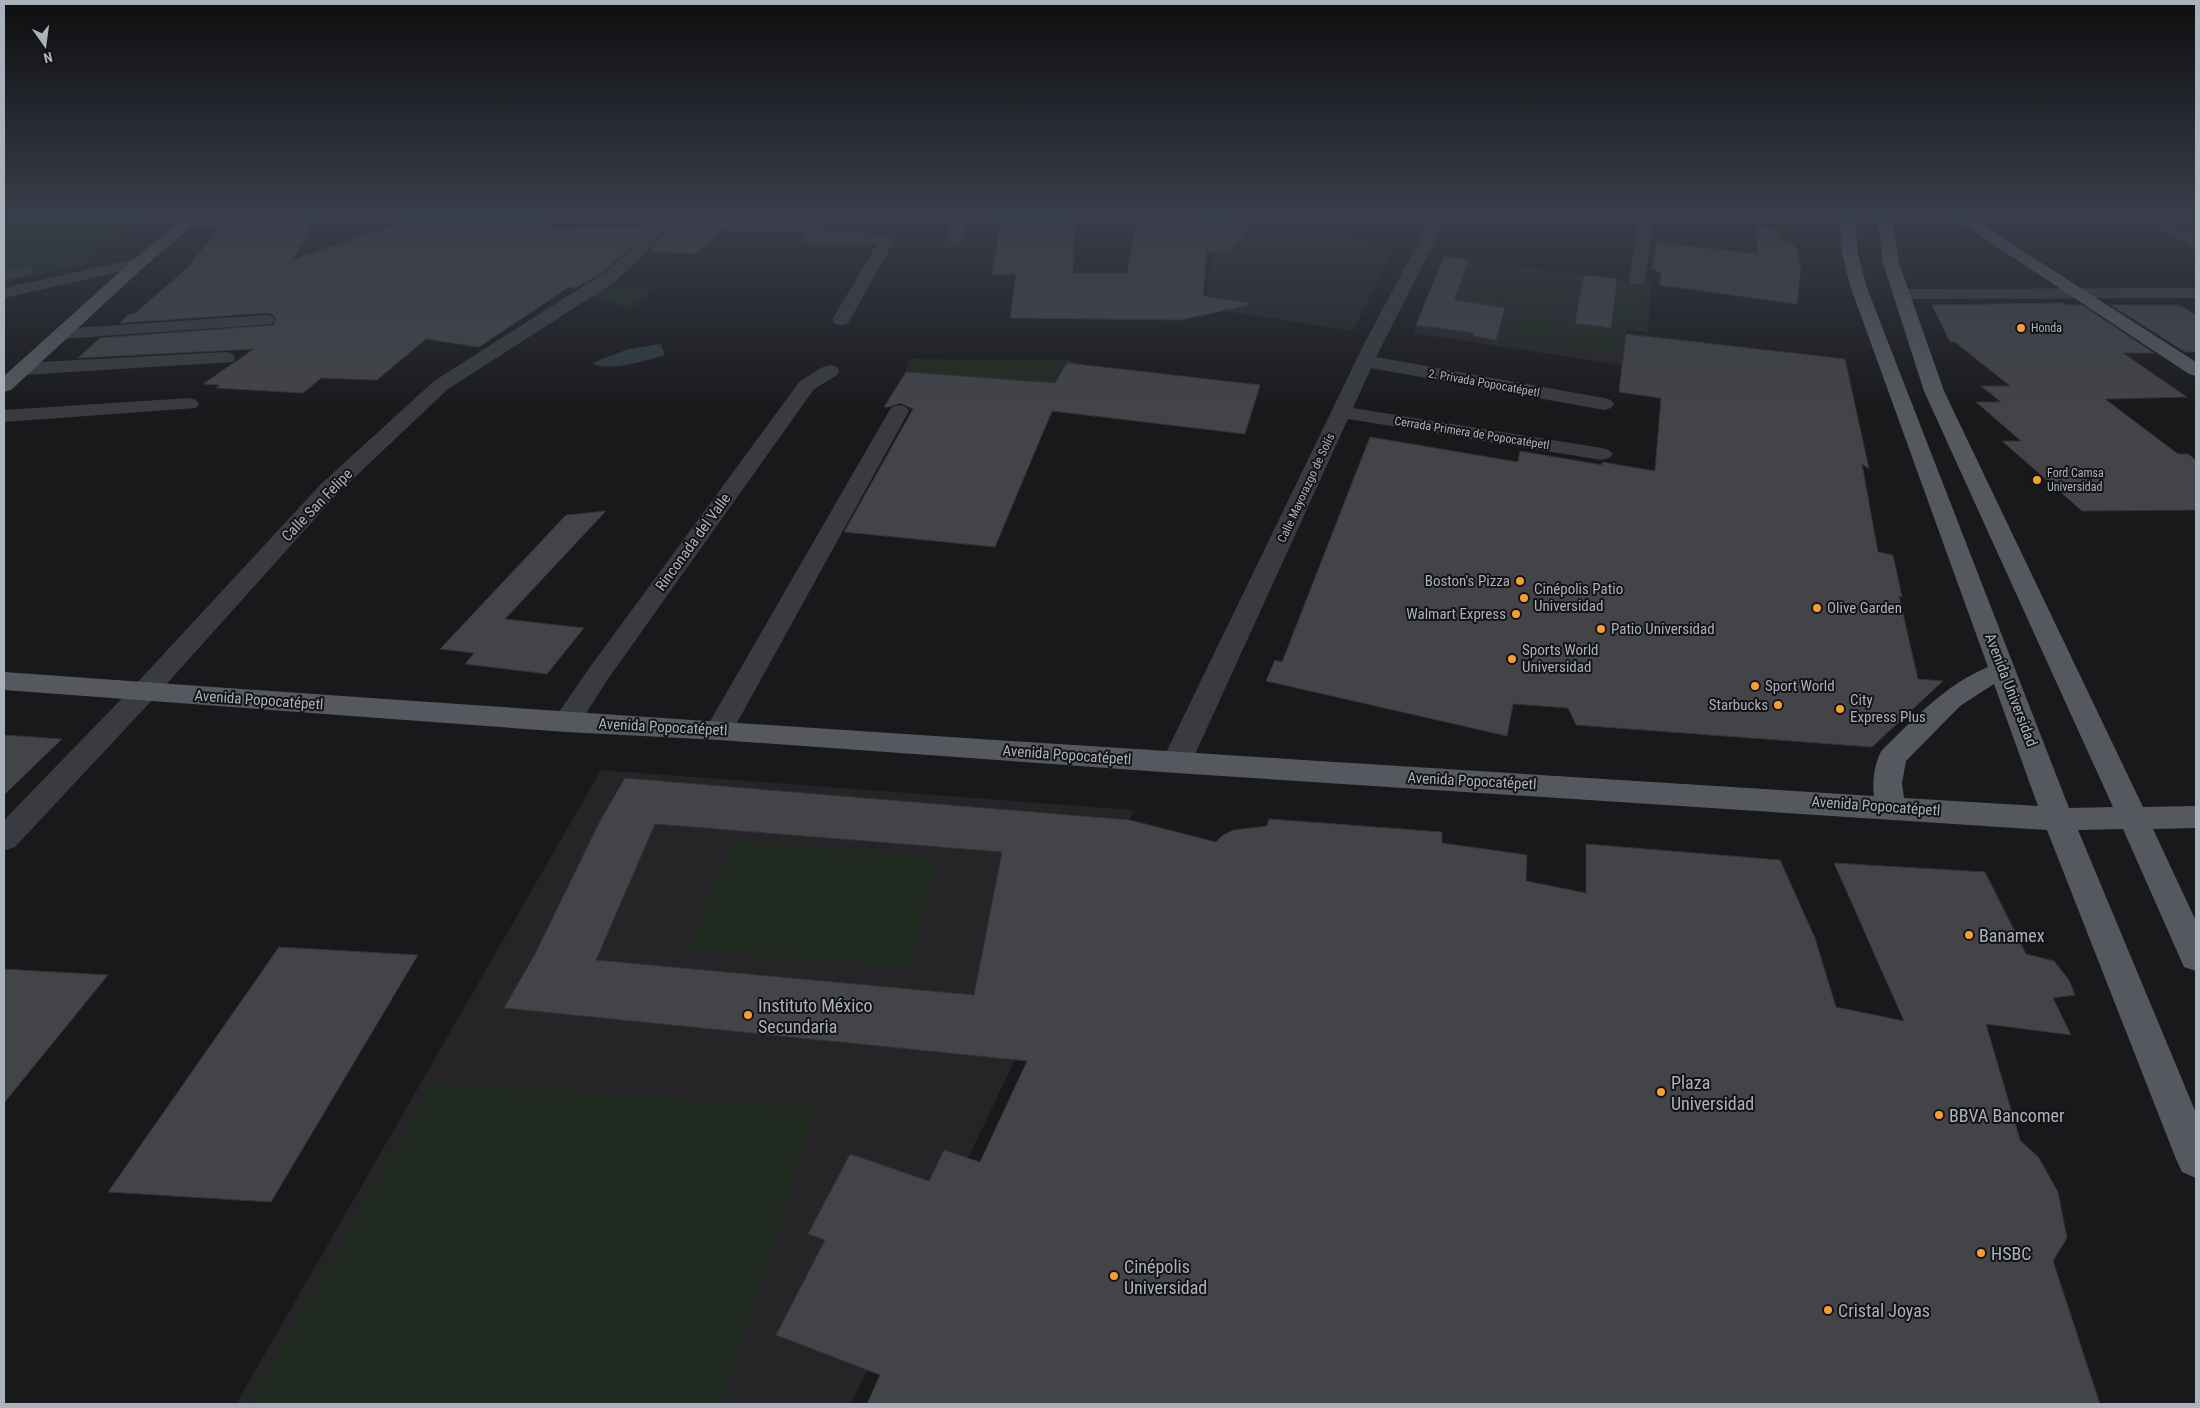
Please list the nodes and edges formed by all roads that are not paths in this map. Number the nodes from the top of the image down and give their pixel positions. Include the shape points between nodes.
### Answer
1 (59, 281) edge
2 (120, 281) edge
3 (604, 281) edge
4 (864, 281) edge
5 (1407, 281) edge
6 (1857, 281) edge
7 (1897, 281) edge
8 (2059, 281) edge
9 (2196, 292) edge
10 (4, 293) edge
11 (2078, 293) junction
12 (1902, 294) junction
13 (266, 320) dead end
14 (842, 320) dead end
15 (61, 334) junction
16 (226, 358) dead end
17 (1365, 361) junction
18 (23, 369) junction
19 (2196, 370) edge
20 (830, 371) dead end
21 (4, 386) edge
22 (189, 404) dead end
23 (1604, 404) dead end
24 (899, 411) dead end
25 (1341, 412) junction
26 (4, 416) edge
27 (1602, 454) dead end
28 (2004, 670) junction
29 (4, 681) edge
30 (145, 691) junction
31 (566, 722) junction
32 (720, 730) junction
33 (1176, 763) junction
34 (1891, 807) junction
35 (2132, 817) junction
36 (2196, 817) edge
37 (2058, 819) junction
38 (4, 839) edge
39 (2188, 931) edge
40 (2196, 957) edge
41 (2196, 1159) edge

1 - 10 street
2 - 15 main road
3 - 30 street, Calle San Felipe via 441,386 329,489
4 - 14 street
5 - 17 street, Calle Mayorazgo de Solís
6 - 28 main road, Avenida Universidad
7 - 12 main road
8 - 11 main road
9 - 11 street
11 - 12 street
11 - 19 main road
12 - 35 main road via 1934,391
13 - 15 street
15 - 18 main road
16 - 18 street
17 - 23 street, 2. Privada Popocatépetl
17 - 25 street, Calle Mayorazgo de Solís
18 - 21 main road
20 - 31 street, Rinconada del Valle via 807,385
22 - 26 street
24 - 32 street
25 - 27 street, Cerrada Primera de Popocatépetl
25 - 33 street, Calle Mayorazgo de Solís
28 - 34 main road via 1978,681 1950,700 1892,758 1887,783
28 - 37 main road, Avenida Universidad
29 - 30 main road, Avenida Popocatépetl
30 - 31 main road, Avenida Popocatépetl
30 - 38 street, Calle San Felipe
31 - 32 main road, Avenida Popocatépetl
32 - 33 main road, Avenida Popocatépetl
33 - 34 main road, Avenida Popocatépetl
34 - 37 main road, Avenida Popocatépetl
35 - 36 main road, Avenida Popocatépetl
35 - 37 main road, Avenida Popocatépetl
35 - 39 main road
37 - 41 main road, Avenida Universidad
39 - 40 main road

